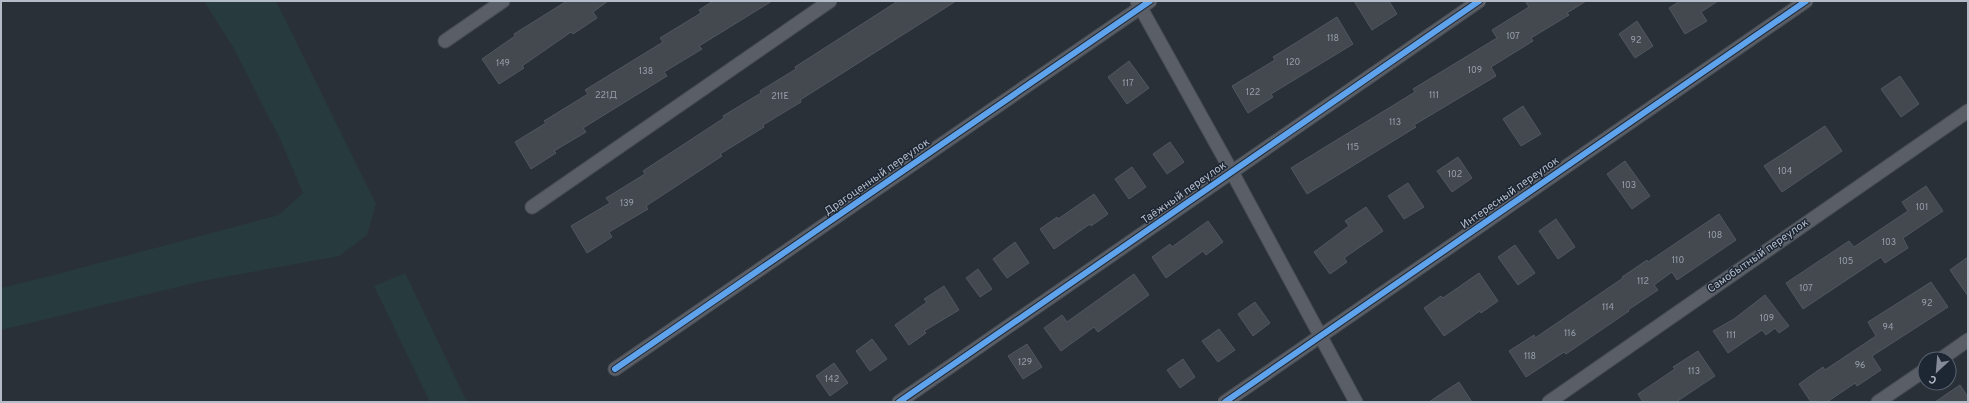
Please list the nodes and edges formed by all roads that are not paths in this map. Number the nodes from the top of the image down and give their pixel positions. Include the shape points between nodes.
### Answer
1 (503, 1) edge
2 (830, 1) edge
3 (1479, 1) edge
4 (1806, 1) edge
5 (1143, 3) edge
6 (446, 41) dead end
7 (1968, 111) edge
8 (1232, 172) junction
9 (532, 208) dead end
10 (1320, 336) junction
11 (1968, 340) edge
12 (1952, 351) edge
13 (615, 369) dead end
14 (1917, 375) edge
15 (900, 402) edge
16 (1224, 402) edge
17 (1356, 402) edge
18 (1549, 402) edge
19 (1878, 402) edge

1 - 6 street
2 - 9 street
3 - 8 street, Таёжный переулок
4 - 10 street, Интересный переулок
5 - 8 street
5 - 13 street, Драгоценный переулок
7 - 18 street, Самобытный переулок
8 - 10 street
8 - 15 street, Таёжный переулок
10 - 16 street, Интересный переулок
10 - 17 street
11 - 12 street
14 - 19 street

